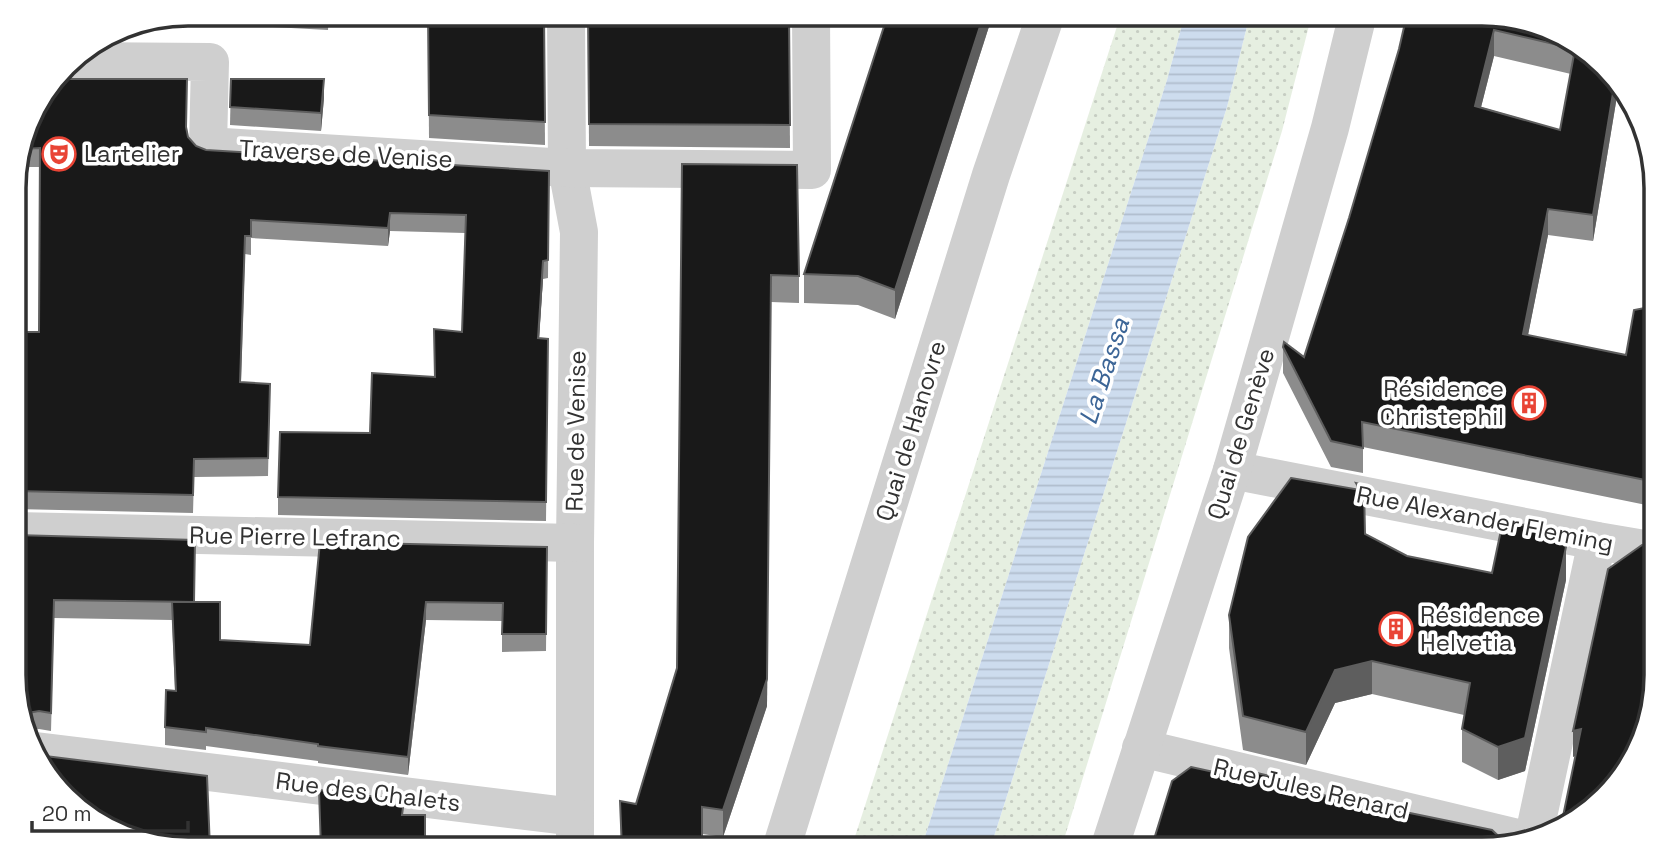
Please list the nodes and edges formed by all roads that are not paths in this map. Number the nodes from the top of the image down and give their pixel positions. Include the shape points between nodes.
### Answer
1 (1042, 26) edge
2 (1355, 26) edge
3 (566, 27) edge
4 (811, 27) edge
5 (89, 61) edge
6 (567, 168) junction
7 (1232, 470) junction
8 (26, 531) edge
9 (1597, 541) junction
10 (575, 543) junction
11 (1644, 549) edge
12 (1141, 748) junction
13 (47, 753) edge
14 (1536, 827) edge
15 (575, 833) edge
16 (1504, 835) edge
17 (1113, 836) edge
18 (784, 837) edge

1 - 18 street, Quai de Hanovre via 986,188
2 - 7 street, Quai de Genève
3 - 6 street, Rue de Venise
4 - 6 street via 812,170
5 - 6 street, Traverse de Venise via 210,62 208,146
6 - 10 street, Rue de Venise via 579,232
7 - 9 street, Rue Alexander Fleming
7 - 12 street, Quai de Genève
8 - 10 street, Rue Pierre Lefranc
9 - 11 street, Rue Alexander Fleming
9 - 14 street
10 - 15 street, Rue de Venise
12 - 16 street, Rue Jules Renard
12 - 17 street, Quai de Genève
13 - 15 street, Rue des Chalets

